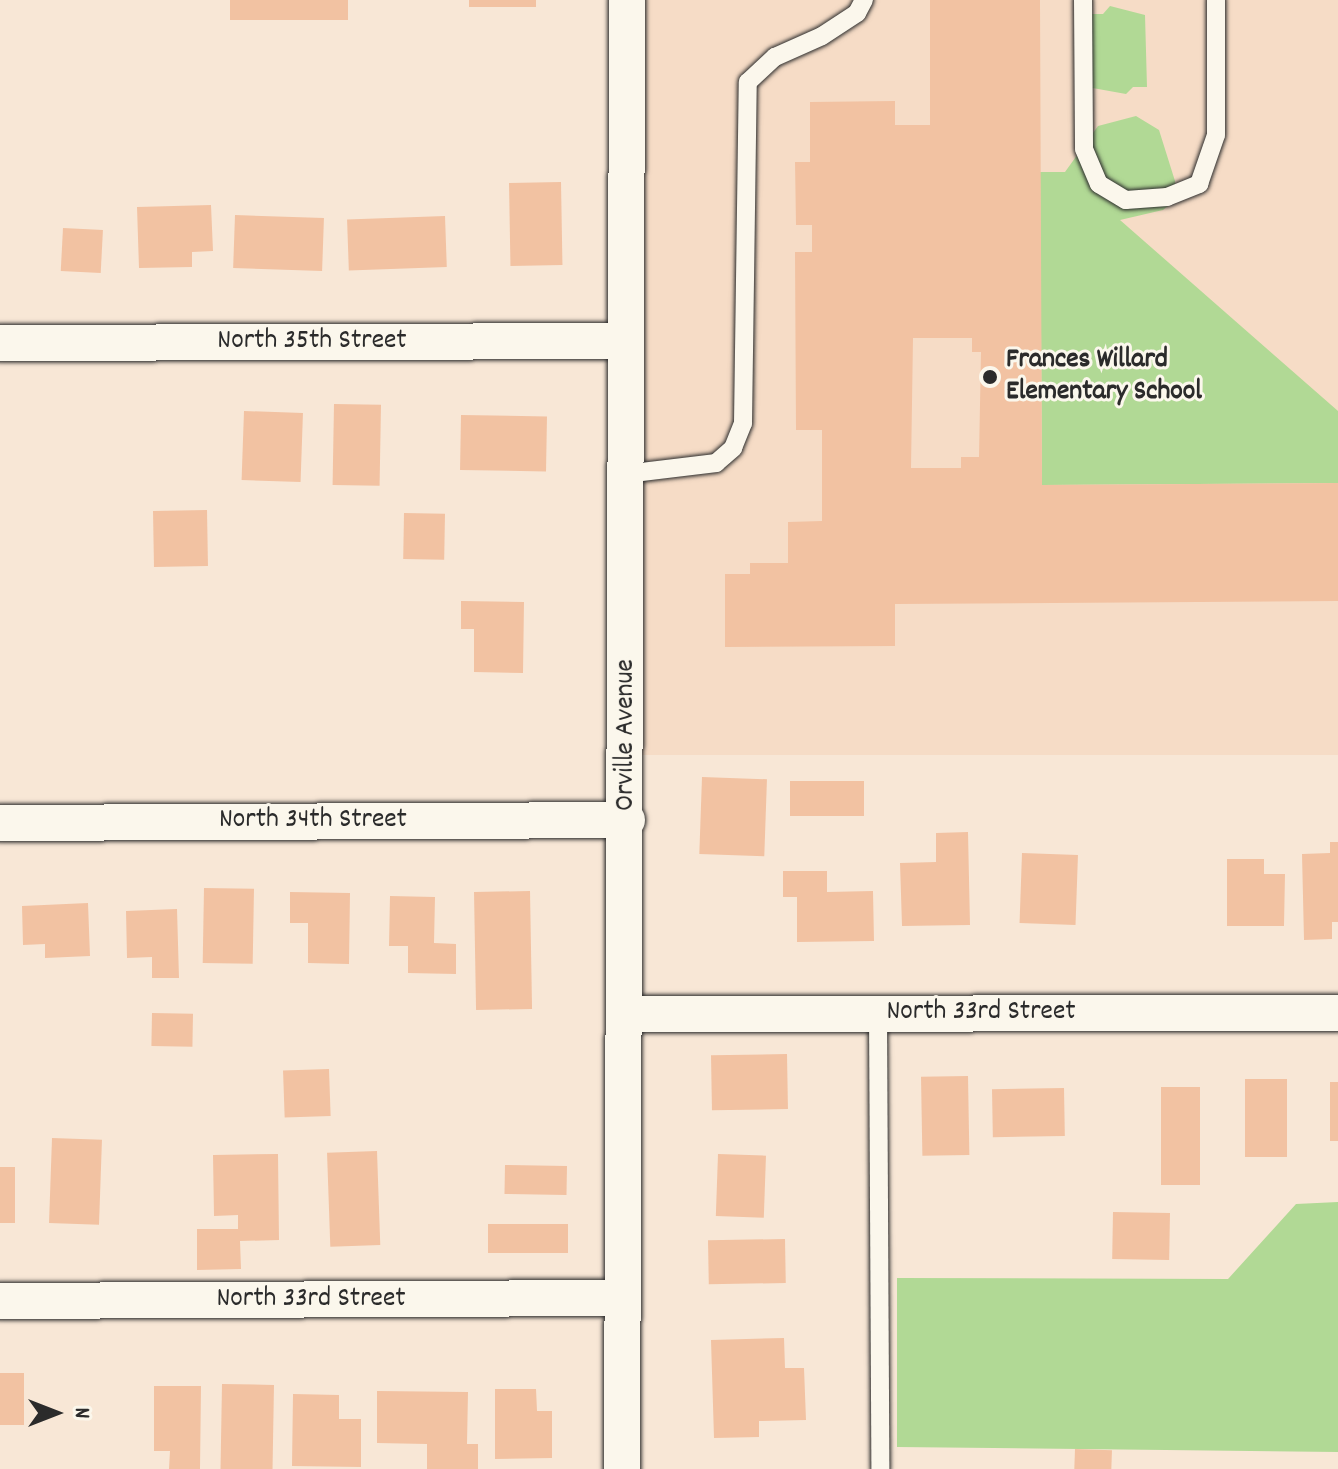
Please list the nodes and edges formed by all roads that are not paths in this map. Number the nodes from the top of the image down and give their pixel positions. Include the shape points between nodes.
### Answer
1 (627, 0) edge
2 (864, 0) edge
3 (1083, 0) edge
4 (1216, 0) edge
5 (625, 341) junction
6 (0, 343) edge
7 (625, 474) junction
8 (627, 820) junction
9 (0, 823) edge
10 (878, 1013) junction
11 (1338, 1013) edge
12 (624, 1014) junction
13 (623, 1298) junction
14 (0, 1301) edge
15 (622, 1469) edge
16 (880, 1469) edge

1 - 5 street, Orville Avenue
2 - 7 lane via 857,13 775,57 748,82 743,423 733,448 716,463
3 - 4 lane via 1084,149 1099,184 1126,200 1167,197 1199,184 1216,135
5 - 6 street, North 35th Street
5 - 7 street, Orville Avenue
7 - 8 street, Orville Avenue
8 - 9 street, North 34th Street
8 - 12 street, Orville Avenue
10 - 11 street, North 33rd Street
10 - 12 street, North 33rd Street
10 - 16 lane
12 - 13 street, Orville Avenue
13 - 14 street, North 33rd Street
13 - 15 street, Orville Avenue

